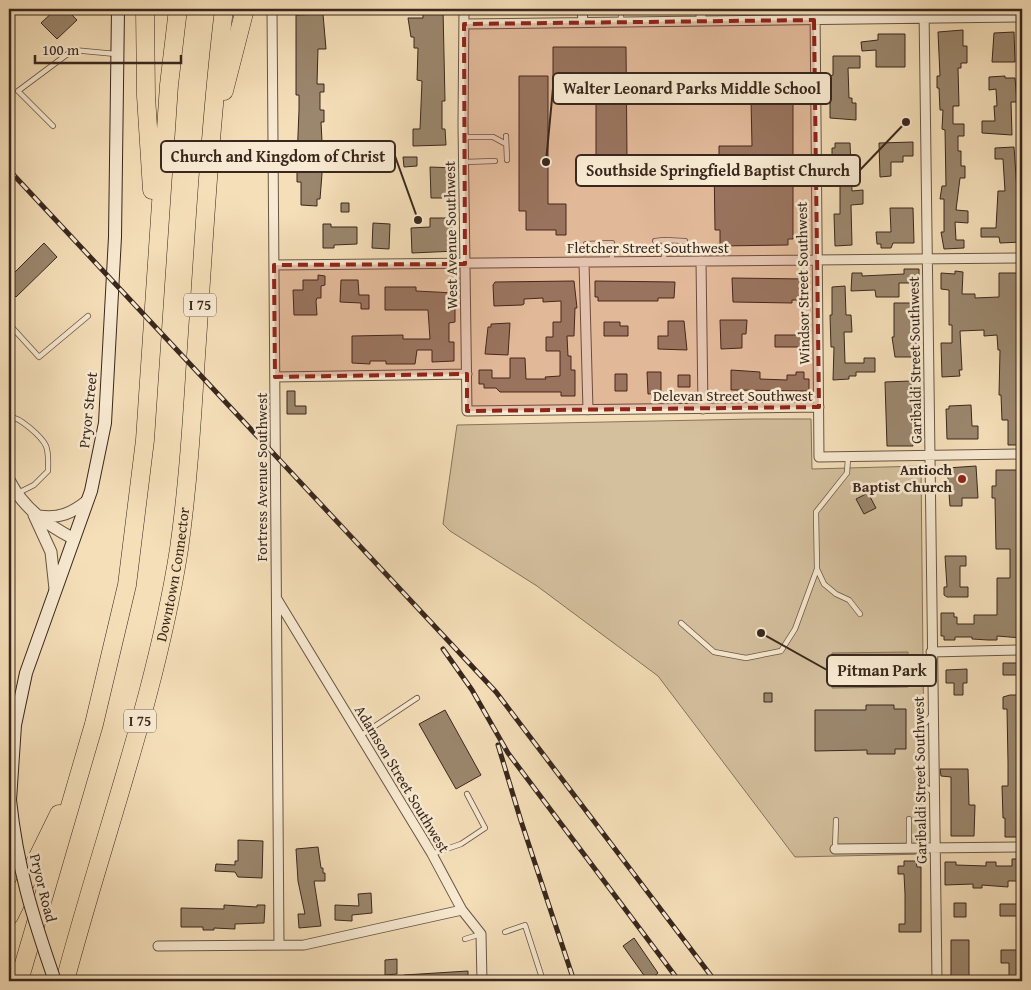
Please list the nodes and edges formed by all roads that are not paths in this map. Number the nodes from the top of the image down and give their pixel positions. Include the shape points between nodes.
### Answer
1 (118, 9) edge
2 (145, 9) edge
3 (178, 9) edge
4 (224, 9) edge
5 (245, 9) edge
6 (272, 9) edge
7 (464, 9) edge
8 (582, 9) edge
9 (701, 9) edge
10 (814, 9) edge
11 (924, 9) edge
12 (1022, 18) edge
13 (924, 19) junction
14 (702, 20) junction
15 (814, 20) junction
16 (582, 22) junction
17 (464, 24) junction
18 (117, 55) junction
19 (53, 126) dead end
20 (506, 136) dead end
21 (463, 137) junction
22 (506, 144) junction
23 (210, 155) junction
24 (495, 160) dead end
25 (507, 160) dead end
26 (464, 162) junction
27 (655, 240) dead end
28 (664, 240) junction
29 (685, 241) dead end
30 (586, 244) dead end
31 (1022, 258) edge
32 (816, 260) junction
33 (928, 260) junction
34 (584, 262) junction
35 (612, 262) junction
36 (664, 262) junction
37 (701, 262) junction
38 (465, 264) junction
39 (274, 265) junction
40 (156, 268) junction
41 (88, 316) dead end
42 (9, 324) edge
43 (467, 374) junction
44 (275, 377) junction
45 (819, 407) junction
46 (703, 409) junction
47 (588, 410) junction
48 (517, 411) joint
49 (9, 417) edge
50 (1022, 454) edge
51 (930, 455) junction
52 (848, 458) junction
53 (9, 480) edge
54 (16, 494) junction
55 (87, 501) junction
56 (35, 514) junction
57 (74, 539) junction
58 (818, 569) junction
59 (55, 589) junction
60 (276, 597) junction
61 (860, 614) dead end
62 (681, 623) dead end
63 (1022, 650) edge
64 (931, 652) junction
65 (417, 698) dead end
66 (932, 714) junction
67 (922, 727) dead end
68 (360, 736) junction
69 (78, 778) junction
70 (923, 785) dead end
71 (934, 793) junction
72 (467, 794) dead end
73 (10, 800) joint
74 (909, 819) dead end
75 (836, 820) dead end
76 (1022, 847) edge
77 (909, 848) junction
78 (935, 848) junction
79 (835, 849) joint
80 (432, 854) junction
81 (462, 910) junction
82 (9, 916) edge
83 (505, 932) dead end
84 (481, 934) junction
85 (465, 939) dead end
86 (158, 946) dead end
87 (279, 946) junction
88 (19, 981) edge
89 (55, 981) edge
90 (65, 981) edge
91 (482, 981) edge
92 (543, 981) edge
93 (937, 981) edge

1 - 18 main road, Pryor Street
2 - 40 highway
3 - 40 highway via 169,85
4 - 23 highway, I 75
5 - 23 highway
6 - 39 street, Fortress Avenue Southwest
7 - 17 street, West Avenue Southwest
8 - 16 street
9 - 14 street
10 - 15 street, Windsor Street Southwest
11 - 13 street, Garibaldi Street Southwest
12 - 13 street
13 - 15 street
13 - 33 street, Garibaldi Street Southwest
14 - 15 street
14 - 16 street via 621,17
15 - 32 street, Windsor Street Southwest
16 - 17 street
17 - 21 street, West Avenue Southwest
18 - 19 lane via 73,50 18,91
18 - 55 main road, Pryor Street via 115,237 107,396 102,446
20 - 22 lane
21 - 22 lane via 493,137
21 - 26 street, West Avenue Southwest
22 - 25 lane
23 - 90 highway, Downtown Connector / I 75 via 190,455 174,574 149,688
24 - 26 lane
26 - 38 street, West Avenue Southwest
27 - 28 lane
28 - 29 lane
28 - 36 lane
30 - 35 lane via 612,244
31 - 33 street, Fletcher Street Southwest
32 - 33 street, Fletcher Street Southwest
32 - 37 street, Fletcher Street Southwest
32 - 45 street, Windsor Street Southwest
33 - 51 street, Garibaldi Street Southwest
34 - 35 street, Fletcher Street Southwest
34 - 38 street, Fletcher Street Southwest
34 - 47 street
35 - 36 street, Fletcher Street Southwest
36 - 37 street, Fletcher Street Southwest
37 - 46 street
38 - 39 street, Fletcher Street Southwest
38 - 43 street, West Avenue Southwest
39 - 44 street, Fortress Avenue Southwest
40 - 69 highway via 145,440 135,535 118,630
41 - 42 lane via 39,357
43 - 44 street
43 - 48 street, West Avenue Southwest via 468,411
44 - 60 street, Fortress Avenue Southwest
45 - 46 street, Delevan Street Southwest
45 - 52 street, Delevan Street Southwest via 819,457
46 - 47 street, Delevan Street Southwest
47 - 48 street, Delevan Street Southwest
49 - 54 lane via 20,419 46,446 48,460 48,471
50 - 51 street, Delevan Street Southwest
51 - 52 street, Delevan Street Southwest
51 - 64 street, Garibaldi Street Southwest
52 - 58 lane via 847,473 816,512
53 - 54 street
54 - 56 street
55 - 56 street via 61,516
55 - 57 main road, Pryor Street
56 - 57 street
56 - 59 street via 51,552
57 - 59 main road, Pryor Street
58 - 61 lane via 824,584 848,600
58 - 62 lane via 795,629 781,651 746,658 714,652
59 - 73 main road, Pryor Street via 20,698 12,751
60 - 68 street, Adamson Street Southwest
60 - 87 street, Fortress Avenue Southwest
63 - 64 street
64 - 66 street, Garibaldi Street Southwest
65 - 68 lane
66 - 67 lane
66 - 71 street, Garibaldi Street Southwest
68 - 80 street, Adamson Street Southwest
69 - 82 highway
69 - 88 highway
70 - 71 lane
71 - 78 street, Garibaldi Street Southwest
72 - 80 lane via 486,828 461,844
73 - 89 main road, Pryor Road, bridge via 13,832 29,909
74 - 77 lane
75 - 79 lane
76 - 78 street
77 - 78 street
77 - 79 street
78 - 93 street, Garibaldi Street Southwest
80 - 81 street, Adamson Street Southwest
81 - 84 street, Adamson Street Southwest
81 - 87 street via 304,945
83 - 92 lane via 525,925
84 - 85 lane
84 - 91 street
86 - 87 street

